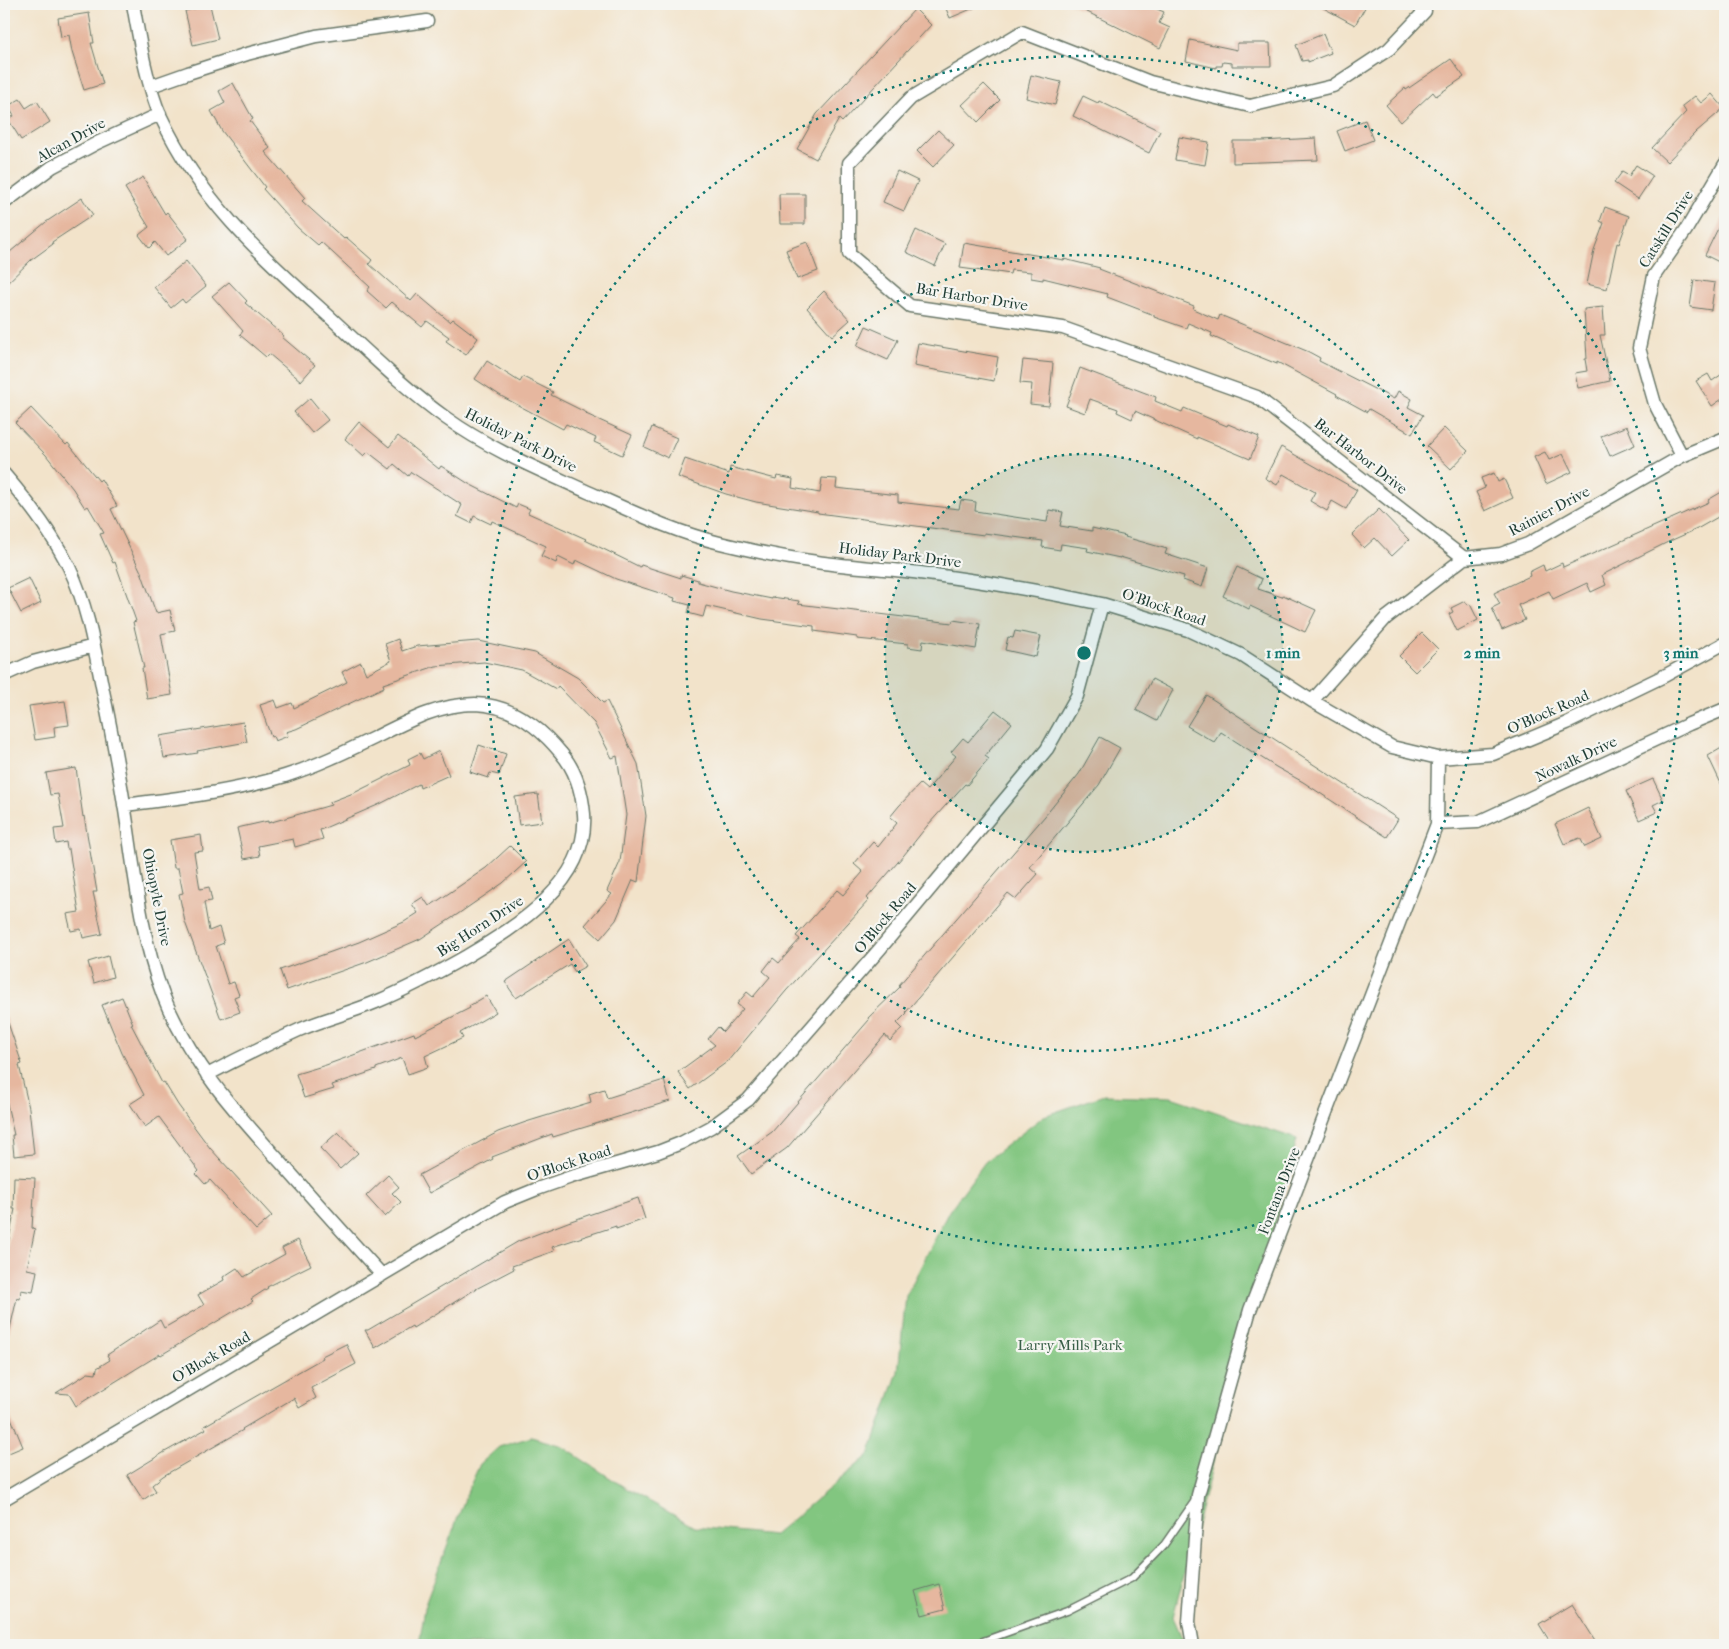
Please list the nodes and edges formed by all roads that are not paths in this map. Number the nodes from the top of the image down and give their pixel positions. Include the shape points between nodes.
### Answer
1 (133, 4) edge
2 (1425, 11) dead end
3 (427, 21) dead end
4 (151, 86) junction
5 (160, 114) junction
6 (1725, 164) edge
7 (4, 203) edge
8 (1725, 438) edge
9 (1682, 456) junction
10 (4, 474) edge
11 (1464, 558) junction
12 (1102, 604) junction
13 (1725, 643) edge
14 (94, 646) junction
15 (4, 675) edge
16 (1312, 701) junction
17 (1725, 710) edge
18 (1438, 758) junction
19 (124, 805) junction
20 (1437, 824) junction
21 (207, 1075) junction
22 (382, 1275) junction
23 (1198, 1495) junction
24 (4, 1499) edge
25 (972, 1645) edge
26 (1193, 1645) edge

1 - 4 street, Holiday Park Drive
2 - 11 street, Bar Harbor Drive via 1389,49 1333,86 1250,106 1150,82 1022,32 911,98 849,163 848,254 910,306 1063,328 1258,397
3 - 4 street via 316,36 247,54
4 - 5 street, Holiday Park Drive
5 - 7 street, Alcan Drive via 52,167
5 - 12 street, Holiday Park Drive via 183,159 237,230 418,398 490,445 653,520 718,543 810,561 918,572
6 - 9 street, Catskill Drive via 1654,276 1639,348 1655,404
8 - 9 street, Rainier Drive
9 - 11 street, Rainier Drive via 1528,544 1501,554
10 - 14 street, Ohiopyle Drive via 41,519 69,567 84,603
11 - 16 street via 1386,618
12 - 16 street, O'Block Road via 1188,630 1241,655
12 - 22 street, O'Block Road via 1077,696 1047,750 748,1100 711,1127 681,1143 571,1177 505,1202
13 - 18 street, O'Block Road via 1567,723 1492,754
14 - 15 street via 33,662
14 - 19 street, Ohiopyle Drive
16 - 18 street, O'Block Road via 1392,747
17 - 20 street, Nowalk Drive via 1478,822
18 - 20 street, Fontana Drive
19 - 21 street, Ohiopyle Drive via 138,897 154,968 175,1022
19 - 21 street, Big Horn Drive via 212,793 284,776 409,720 433,711 470,705 495,707 533,724 565,758 576,778 584,824 579,848 570,870 555,890 517,925 404,990 301,1029
20 - 23 street, Fontana Drive via 1250,1310
21 - 22 street, Ohiopyle Drive via 232,1108
22 - 24 street, O'Block Road
23 - 25 lane via 1164,1545 1132,1578 1067,1612
23 - 26 street, Fontana Drive via 1189,1622

